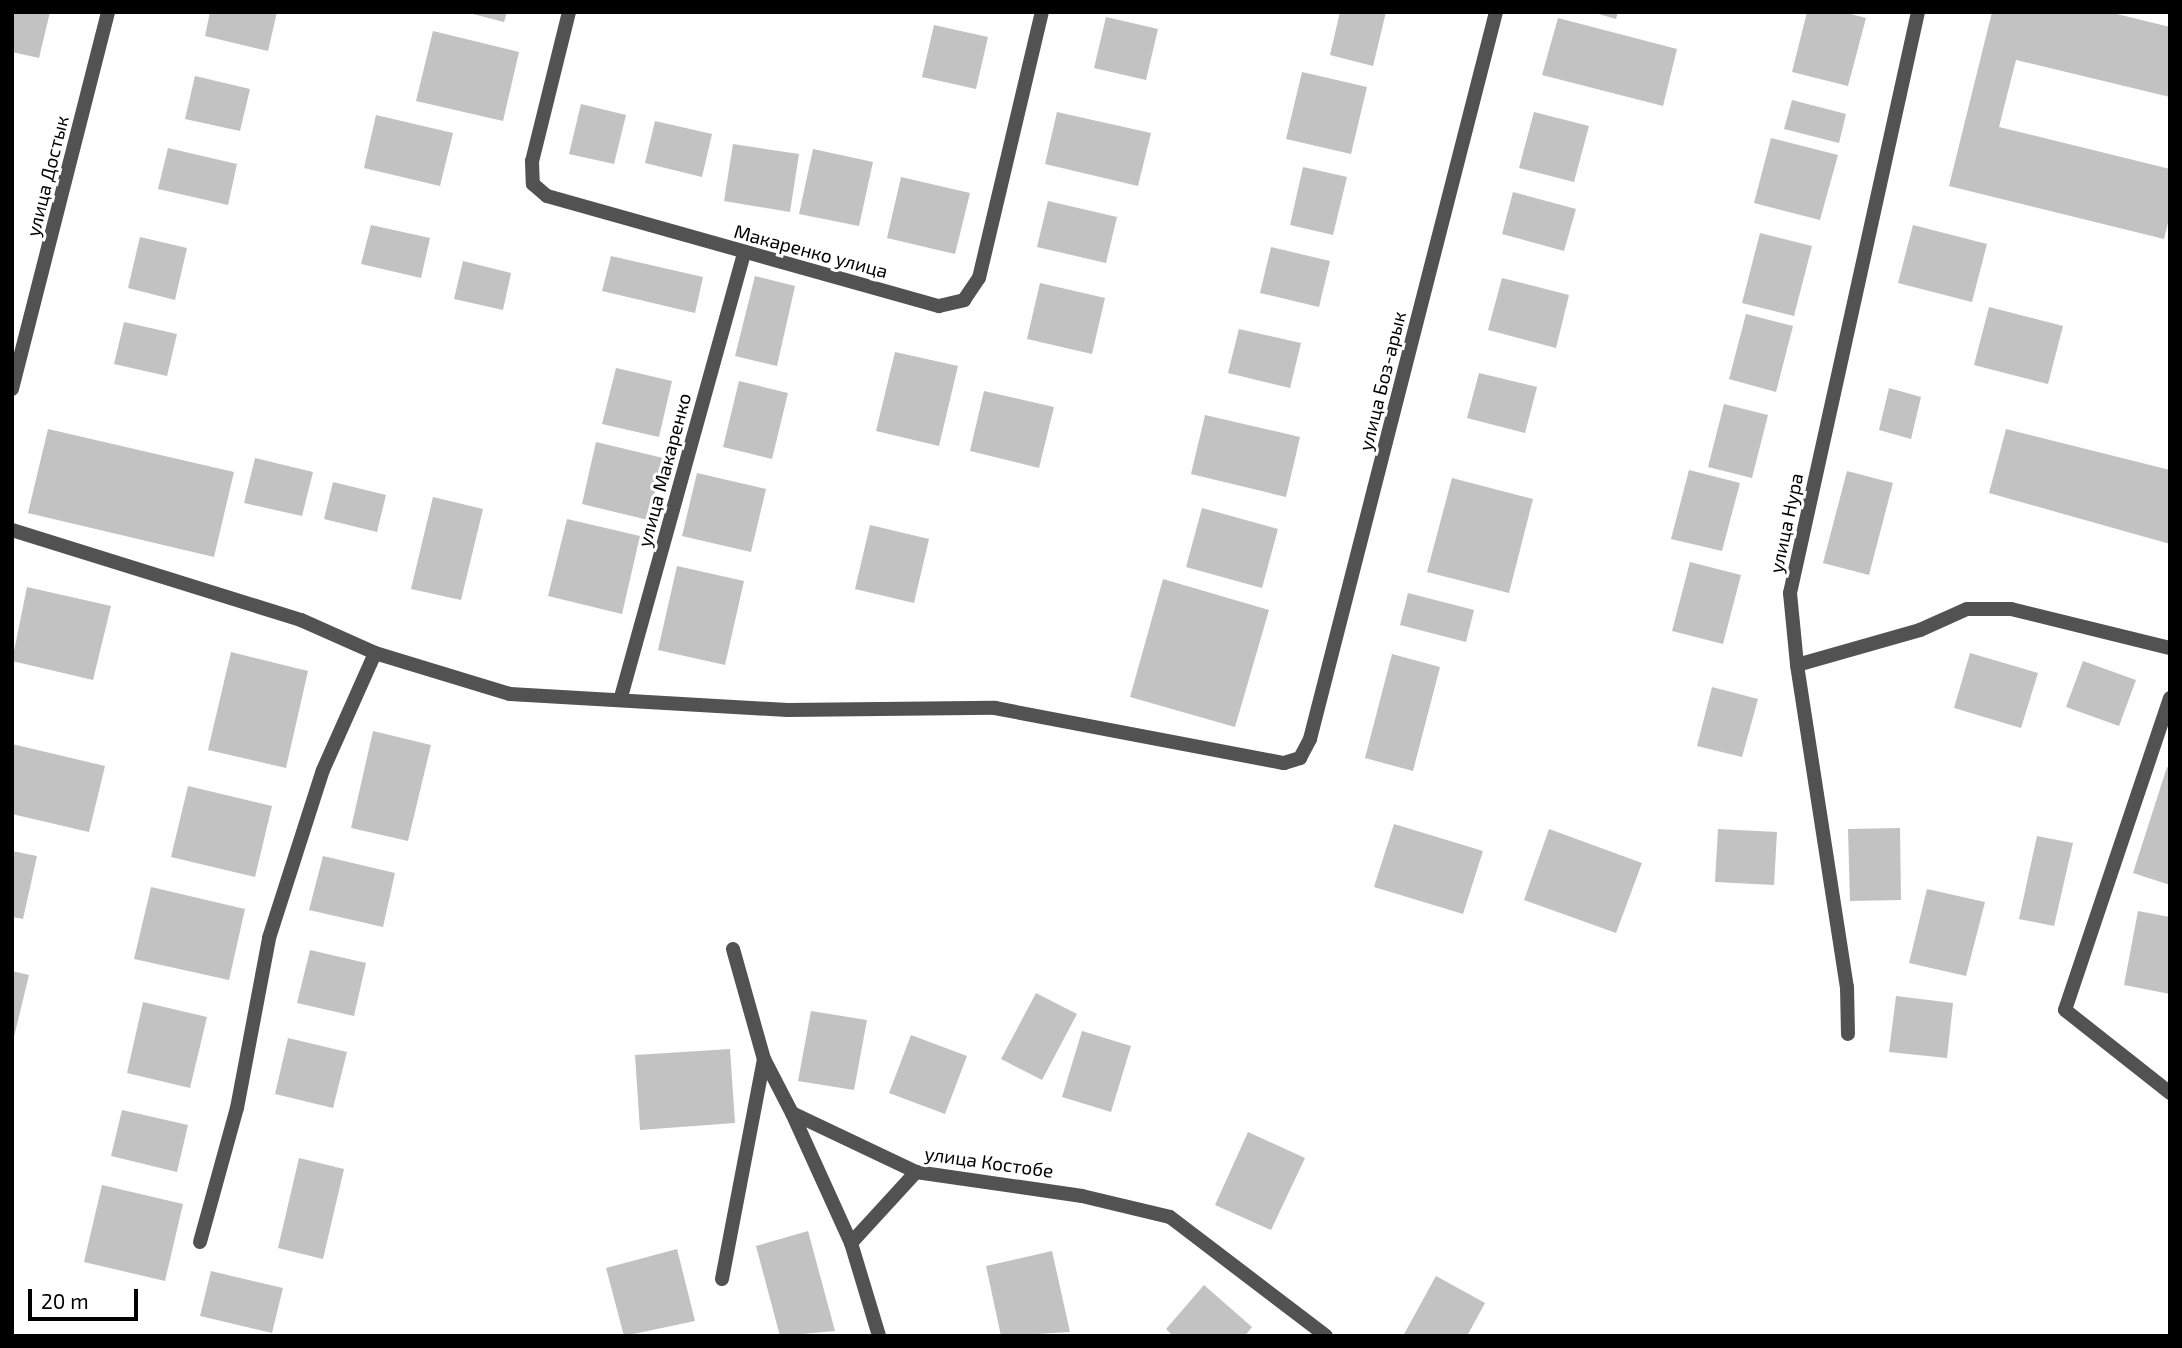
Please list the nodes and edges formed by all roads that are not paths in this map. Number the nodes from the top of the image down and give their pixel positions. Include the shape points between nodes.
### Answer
1 (108, 12) edge
2 (569, 12) edge
3 (1042, 12) edge
4 (1496, 12) edge
5 (1918, 12) edge
6 (744, 252) junction
7 (12, 389) edge
8 (12, 530) edge
9 (2170, 648) edge
10 (374, 653) junction
11 (1797, 665) junction
12 (621, 697) junction
13 (2170, 698) edge
14 (733, 949) dead end
15 (1848, 1034) dead end
16 (764, 1059) junction
17 (2170, 1093) edge
18 (792, 1113) junction
19 (916, 1172) junction
20 (200, 1242) dead end
21 (851, 1243) junction
22 (722, 1279) dead end
23 (879, 1336) edge
24 (1325, 1336) edge

1 - 7 street, улица Достык
2 - 6 street, Макаренко улица via 532,161 533,184 547,196
3 - 6 street, Макаренко улица via 979,278 964,300 939,306
4 - 12 street, улица Боз-арык via 1310,740 1300,758 1284,762 995,708 788,709
5 - 11 street, улица Нура via 1790,593
6 - 12 street, улица Макаренко
8 - 10 street via 301,620
9 - 11 street via 2011,608 1967,609 1920,630
10 - 12 street via 510,694
10 - 20 street via 323,770 269,938 237,1108
11 - 15 street, улица Нура via 1847,986
13 - 17 street via 2065,1010
14 - 16 street
16 - 18 street
16 - 22 street
18 - 19 street, улица Костобе
18 - 21 street
19 - 21 street
19 - 24 street, улица Костобе via 1082,1196 1170,1217
21 - 23 street

